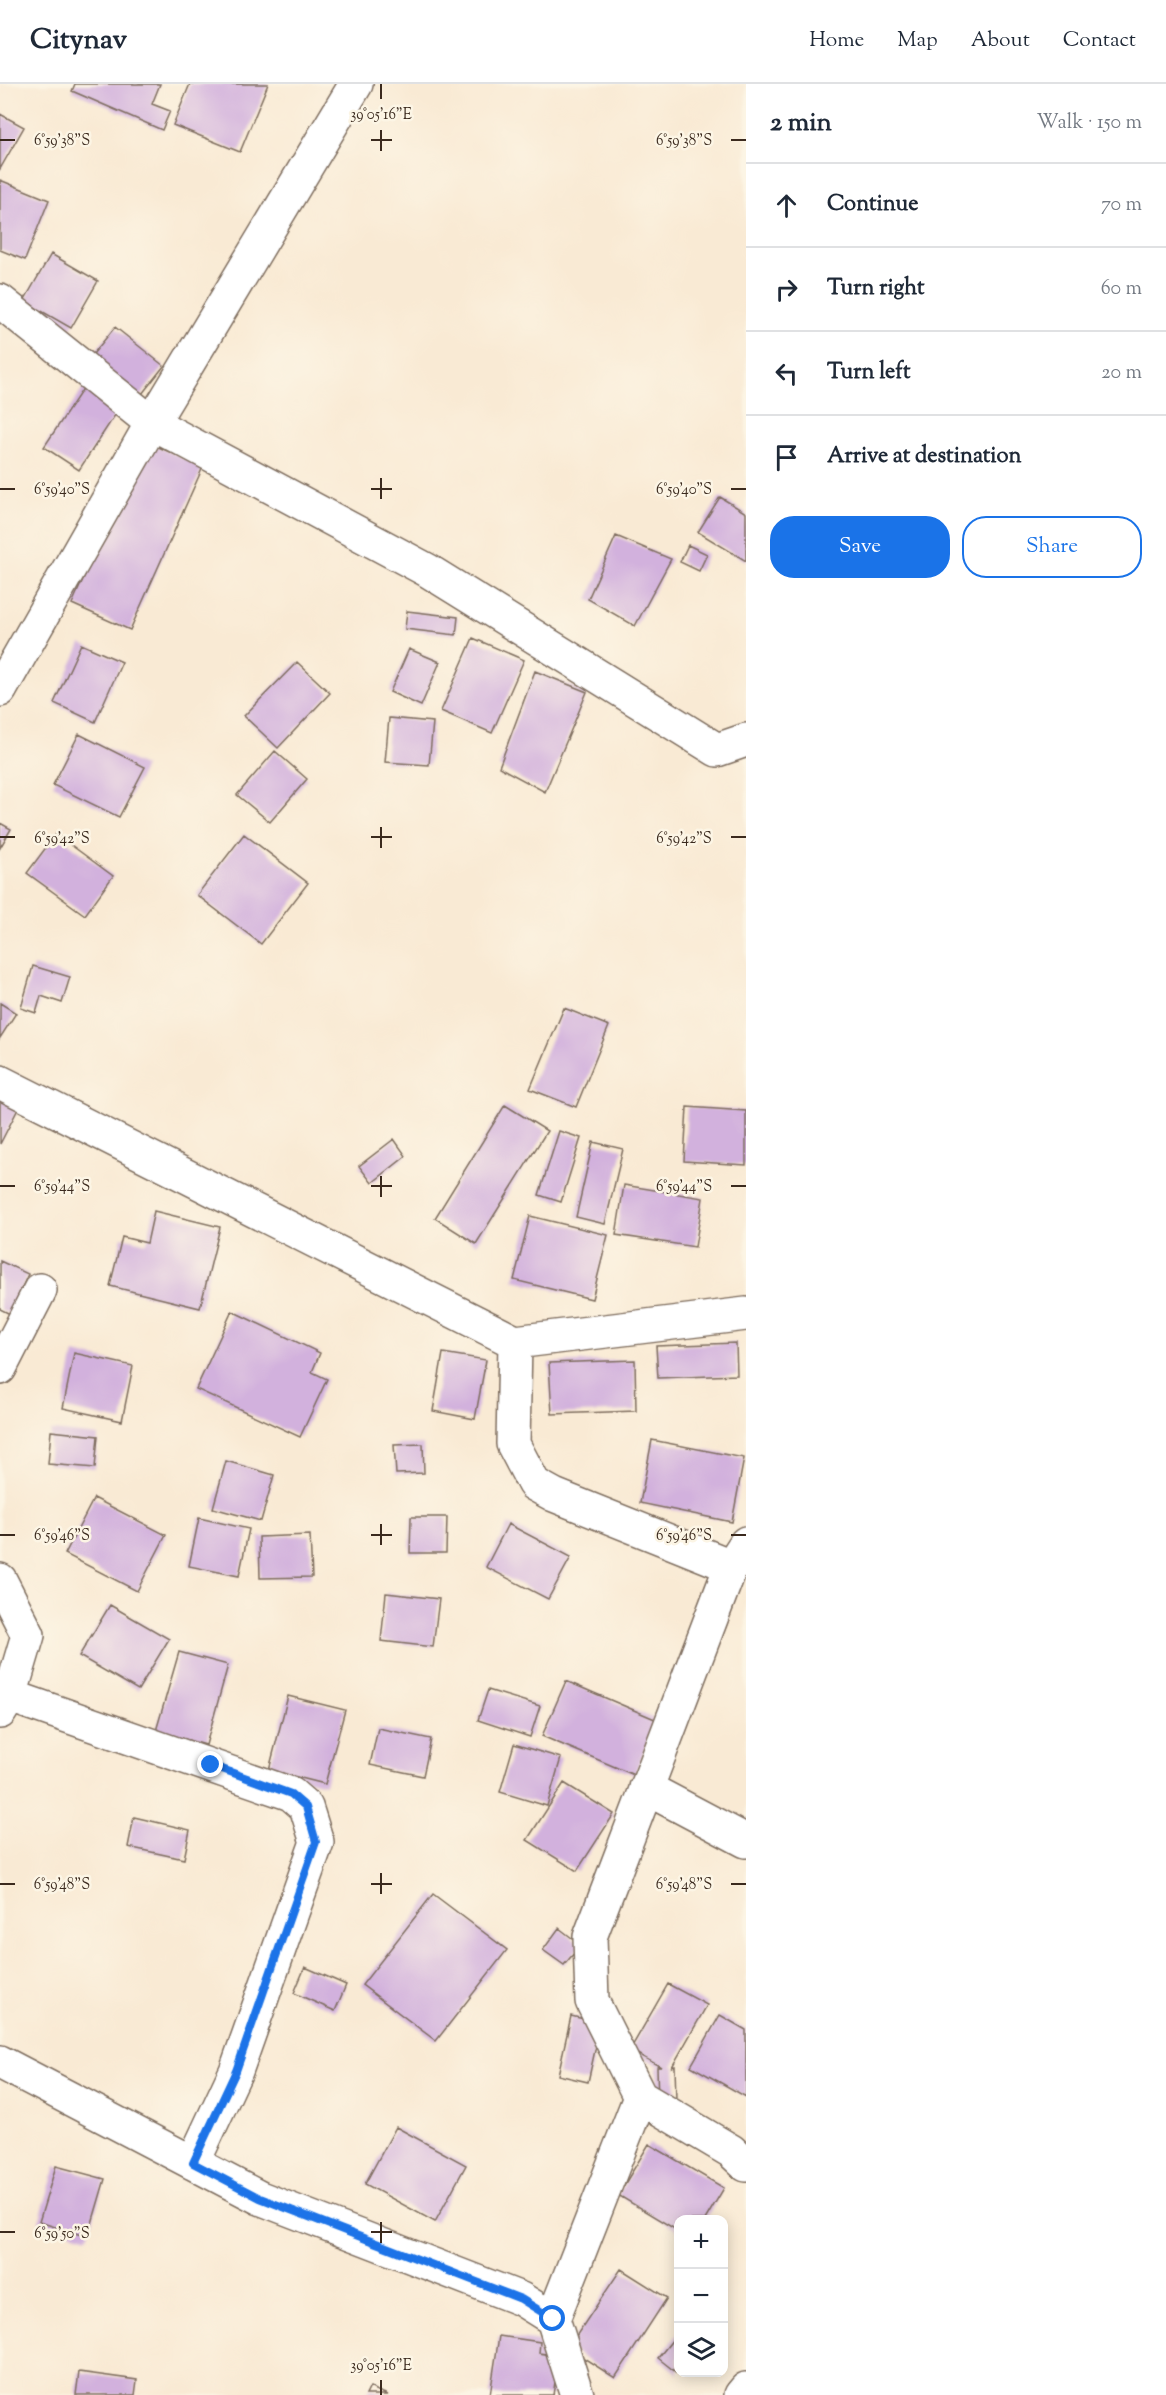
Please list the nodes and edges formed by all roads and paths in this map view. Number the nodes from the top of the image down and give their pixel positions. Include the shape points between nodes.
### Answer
1 (356, 84) edge
2 (0, 301) edge
3 (152, 423) junction
4 (0, 690) edge
5 (746, 740) edge
6 (0, 1082) edge
7 (40, 1290) dead end
8 (746, 1314) edge
9 (515, 1342) junction
10 (0, 1368) edge
11 (739, 1554) edge
12 (0, 1580) edge
13 (5, 1704) edge
14 (646, 1788) junction
15 (746, 1841) edge
16 (0, 2062) edge
17 (640, 2097) junction
18 (193, 2163) junction
19 (746, 2165) edge
20 (553, 2319) junction
21 (746, 2389) edge
22 (577, 2395) edge
23 (741, 2395) edge

1 - 3 street
2 - 3 street
3 - 4 street
3 - 5 street via 427,570 717,750
6 - 9 street
7 - 10 street
8 - 9 street
9 - 11 street via 513,1444 534,1484 554,1495
11 - 14 street
12 - 13 street via 28,1635
13 - 18 street via 291,1794 306,1807 316,1842 236,2071
14 - 15 street
14 - 17 street via 590,1936 592,2001
16 - 18 street
17 - 19 street via 731,2151
17 - 20 street
18 - 20 street via 260,2198 521,2299
20 - 22 street
21 - 23 street

